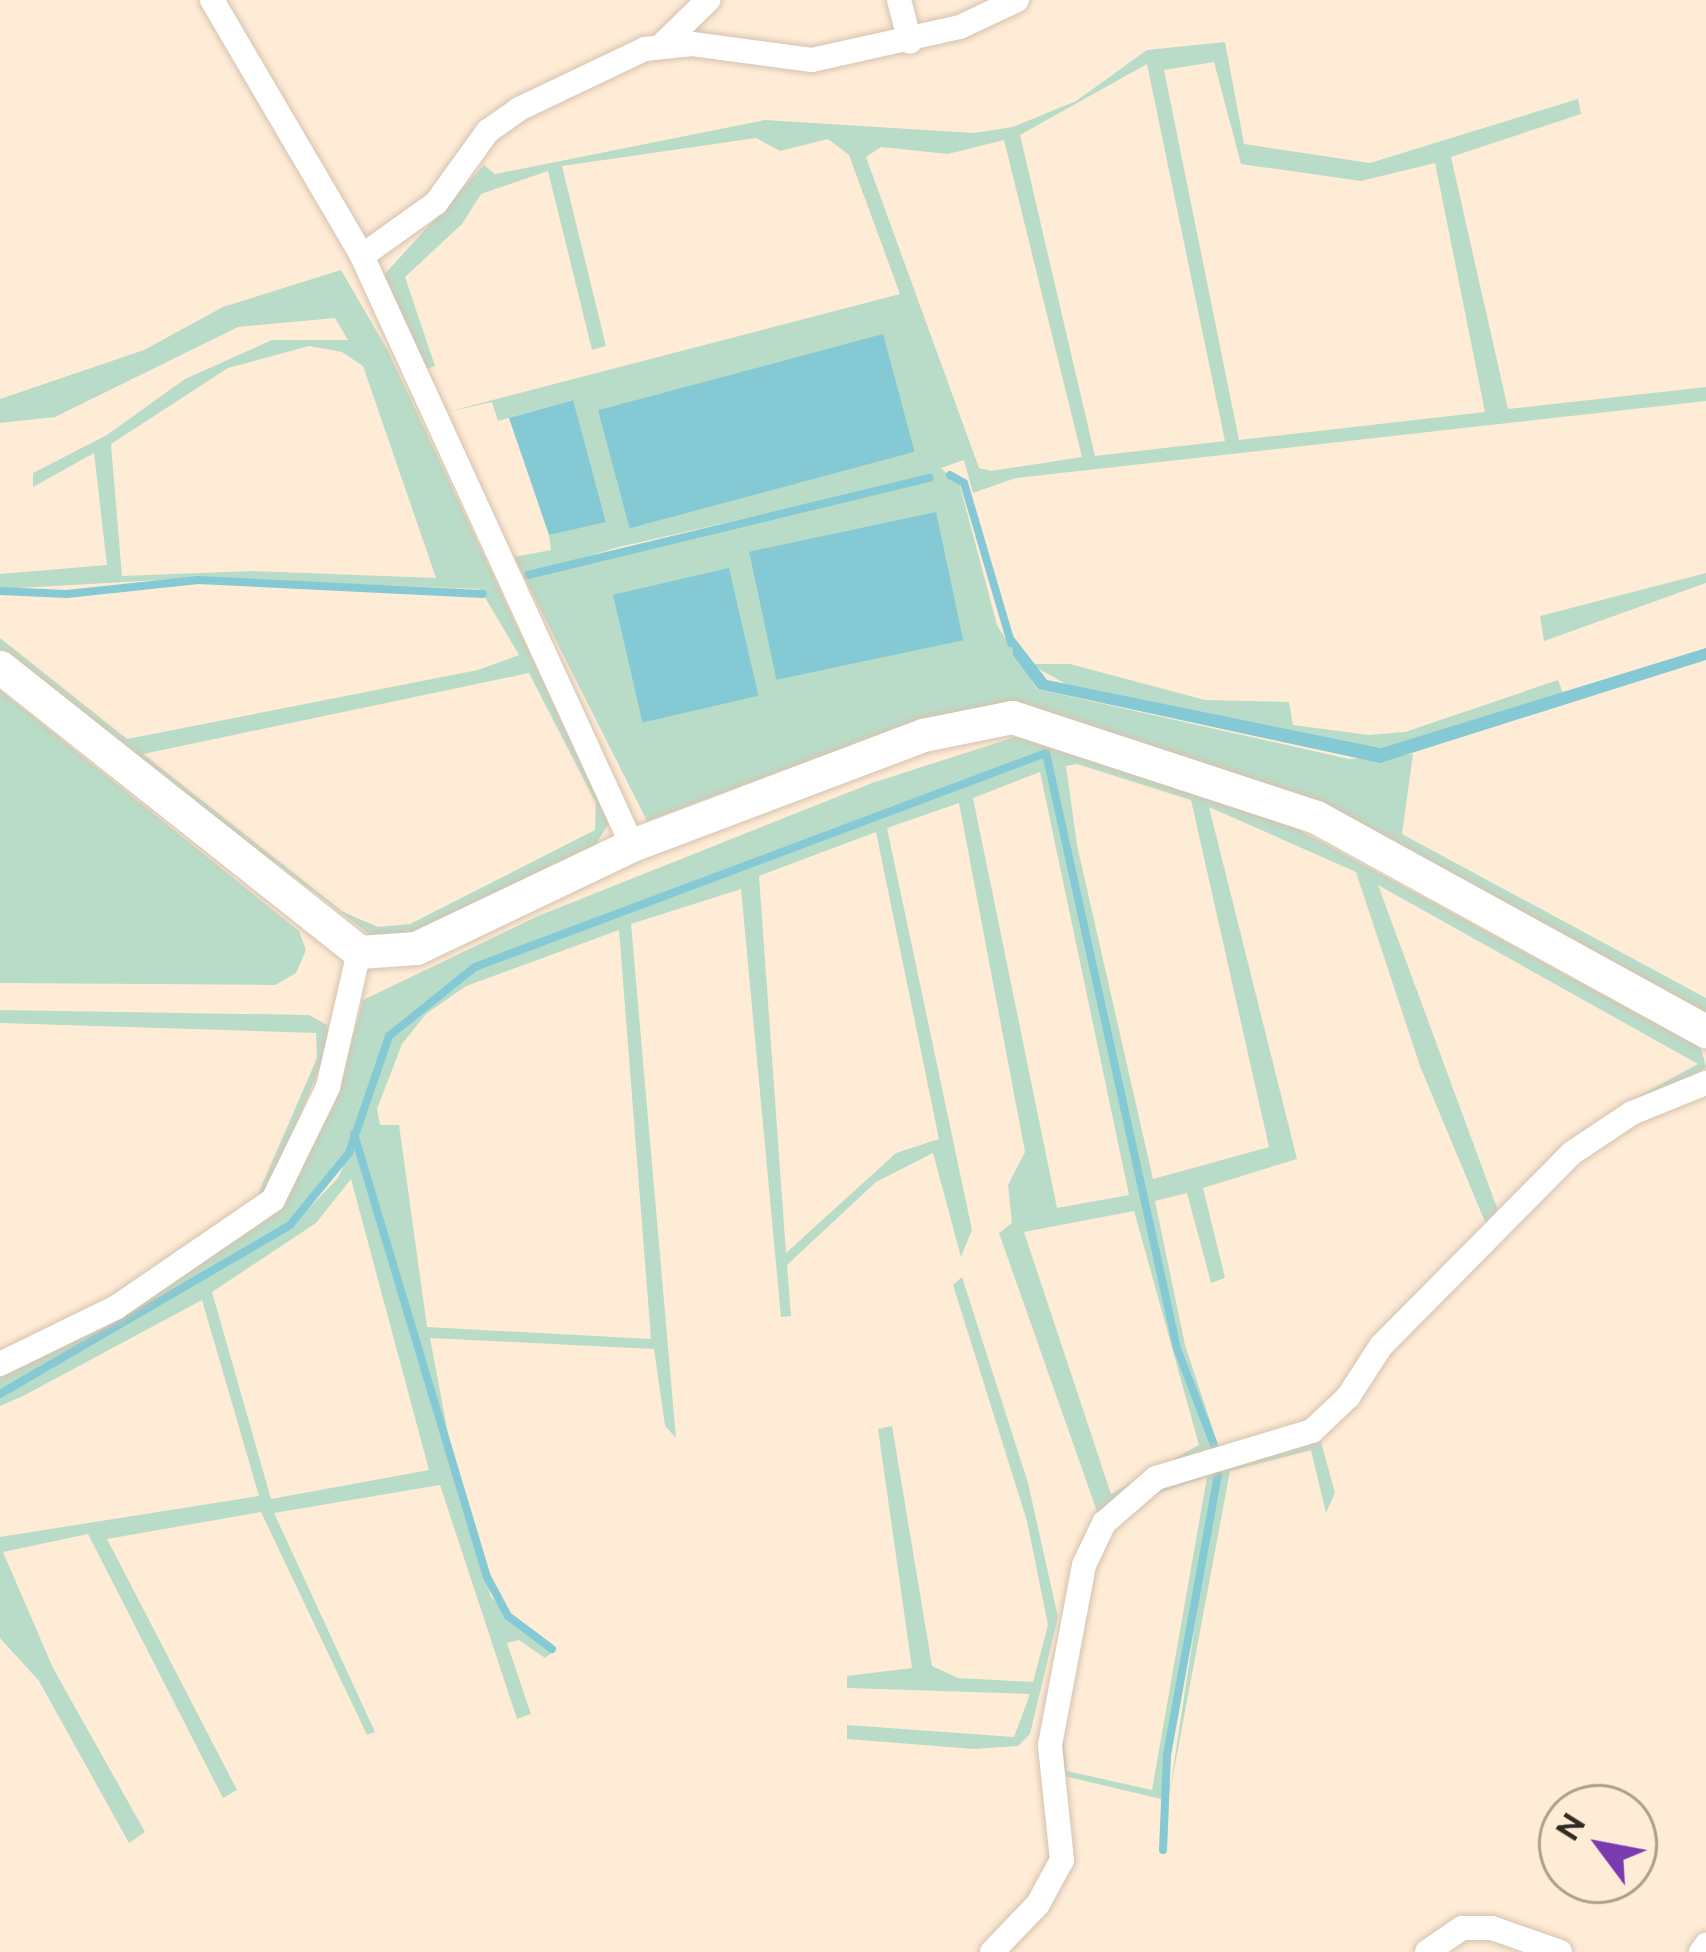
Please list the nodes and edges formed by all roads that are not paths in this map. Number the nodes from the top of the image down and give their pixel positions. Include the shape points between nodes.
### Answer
1 (212, 0) edge
2 (708, 0) edge
3 (899, 0) edge
4 (1017, 0) edge
5 (910, 42) junction
6 (664, 43) junction
7 (362, 256) junction
8 (0, 667) edge
9 (632, 845) junction
10 (359, 952) junction
11 (1706, 1031) edge
12 (1706, 1083) edge
13 (0, 1364) edge
14 (1706, 1945) edge
15 (992, 1952) edge
16 (1427, 1952) edge
17 (1560, 1952) edge
18 (1701, 1952) edge

1 - 7 street
2 - 6 street
3 - 5 street
4 - 5 street
5 - 6 street via 812,60
6 - 7 street via 519,109 488,131 436,203
7 - 9 street
8 - 10 street
9 - 10 street via 416,948
9 - 11 street via 923,735 1012,717 1316,817
10 - 13 street via 328,1087 272,1200 115,1308
12 - 15 street via 1632,1113 1572,1153 1381,1346 1348,1396 1312,1430 1156,1478 1104,1522 1084,1565 1050,1745 1062,1860 1038,1904
14 - 18 street
16 - 17 street via 1462,1928 1492,1928

